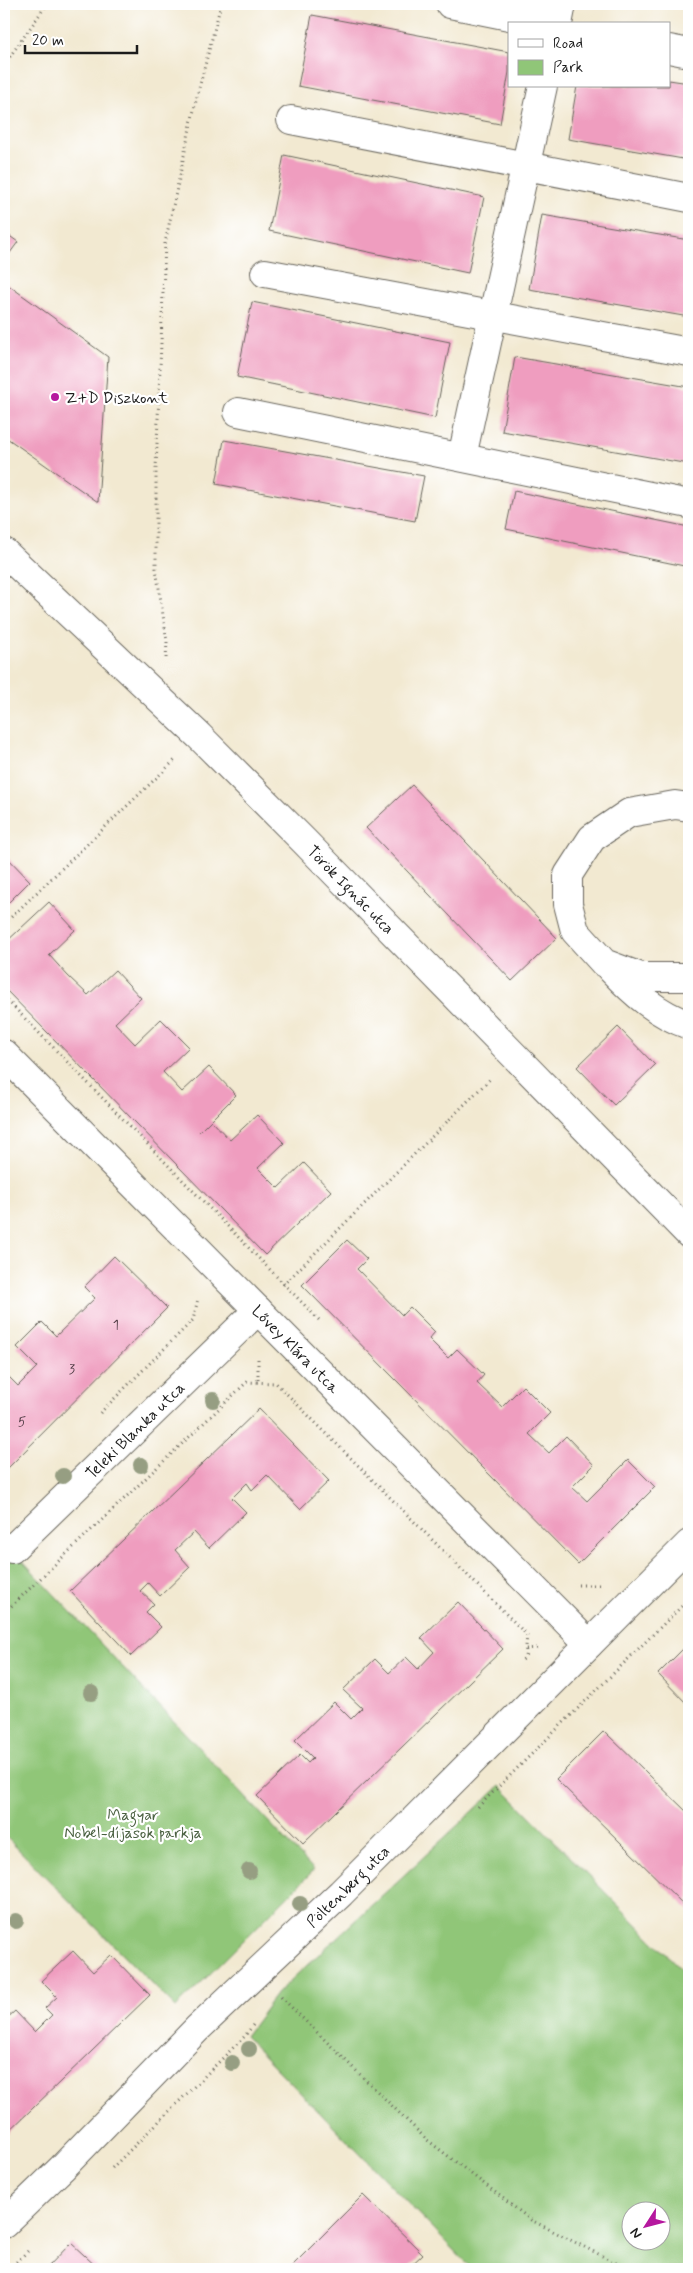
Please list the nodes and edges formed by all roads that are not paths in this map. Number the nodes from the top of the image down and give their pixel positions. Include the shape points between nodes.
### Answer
1 (450, 4) edge
2 (562, 4) edge
3 (538, 22) edge
4 (558, 22) edge
5 (670, 49) edge
6 (689, 53) edge
7 (543, 88) edge
8 (291, 120) dead end
9 (525, 166) junction
10 (689, 198) edge
11 (265, 273) dead end
12 (493, 316) junction
13 (689, 352) edge
14 (238, 412) dead end
15 (462, 457) junction
16 (689, 504) edge
17 (4, 552) edge
18 (684, 810) edge
19 (604, 963) junction
20 (689, 977) edge
21 (689, 1025) edge
22 (4, 1054) edge
23 (689, 1234) edge
24 (258, 1310) junction
25 (689, 1544) edge
26 (12, 1549) dead end
27 (589, 1644) junction
28 (4, 2224) edge

1 - 3 street
2 - 4 street
5 - 6 street
7 - 9 street
8 - 9 street
9 - 10 street
9 - 12 street
11 - 12 street
12 - 13 street
12 - 15 street
14 - 15 street
15 - 16 street
17 - 23 street, Török Ignác utca via 199,736
18 - 19 street via 629,813 592,838 568,875 568,904 575,931
19 - 20 street via 640,977
19 - 21 street via 640,999 673,1020
22 - 24 street, Lővey Klára utca
24 - 26 street, Teleki Blanka utca
24 - 27 street, Lővey Klára utca
25 - 27 street, Pöltenberg utca
27 - 28 street, Pöltenberg utca via 341,1893 197,2029

